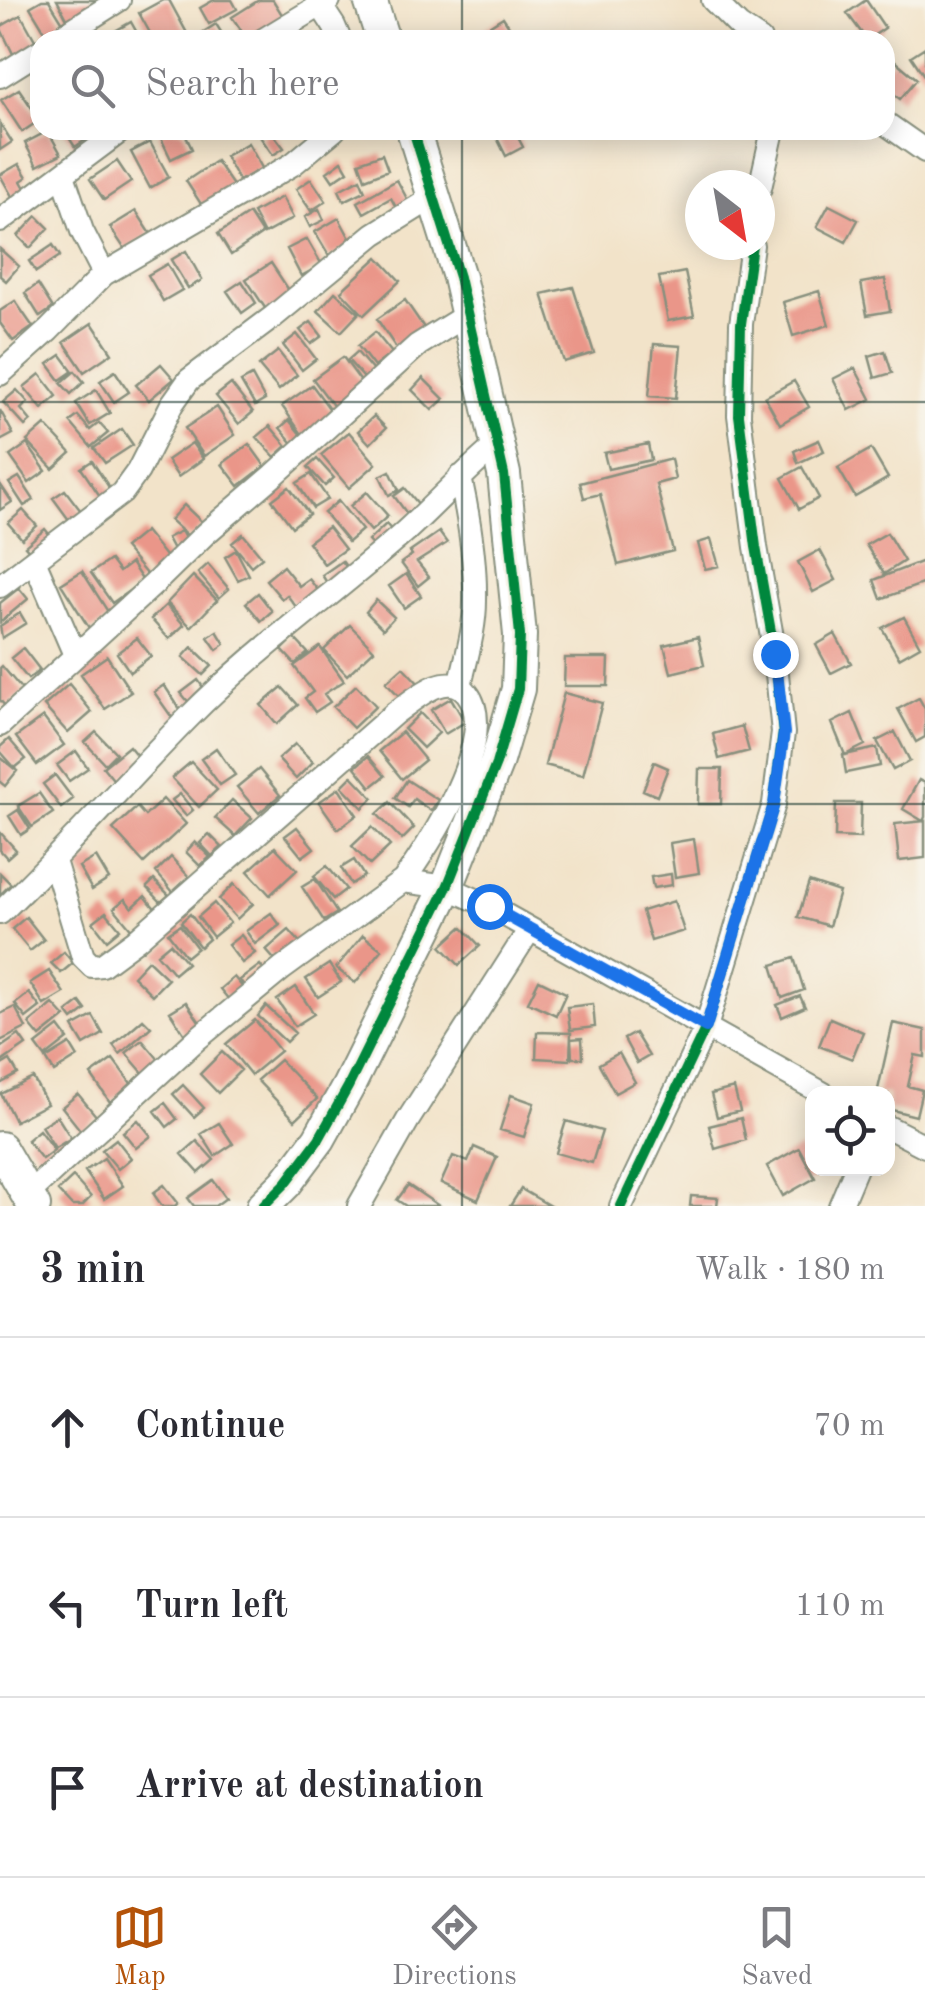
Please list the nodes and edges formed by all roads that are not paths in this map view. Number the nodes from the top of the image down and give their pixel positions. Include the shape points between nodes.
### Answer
1 (119, 0) edge
2 (370, 0) edge
3 (713, 0) edge
4 (322, 1) edge
5 (72, 30) edge
6 (278, 30) edge
7 (335, 30) edge
8 (380, 30) edge
9 (746, 30) edge
10 (30, 56) edge
11 (0, 76) edge
12 (895, 131) edge
13 (109, 140) edge
14 (322, 140) edge
15 (416, 140) edge
16 (770, 140) edge
17 (925, 151) edge
18 (764, 170) edge
19 (63, 175) junction
20 (435, 196) junction
21 (0, 221) edge
22 (750, 260) edge
23 (104, 274) junction
24 (468, 314) junction
25 (0, 374) edge
26 (497, 445) junction
27 (460, 477) junction
28 (444, 497) junction
29 (469, 517) junction
30 (34, 560) junction
31 (0, 586) edge
32 (75, 655) junction
33 (460, 686) junction
34 (0, 725) edge
35 (54, 861) junction
36 (403, 882) junction
37 (447, 888) junction
38 (0, 913) edge
39 (530, 930) junction
40 (706, 1027) junction
41 (810, 1086) edge
42 (895, 1131) edge
43 (925, 1146) edge
44 (0, 1148) edge
45 (853, 1176) edge
46 (31, 1200) edge
47 (263, 1206) edge
48 (360, 1206) edge
49 (620, 1206) edge
50 (840, 1206) edge

1 - 5 street
2 - 8 street
3 - 9 street
4 - 6 street
4 - 7 street
10 - 11 street
12 - 17 street
13 - 19 street
14 - 23 street via 293,164
15 - 20 street
16 - 18 street
19 - 21 street
19 - 23 street
20 - 24 street
20 - 30 street via 374,234 188,380 122,493
22 - 40 street via 740,415 784,733 774,804
23 - 25 street
24 - 26 street
24 - 32 street via 418,345
26 - 27 street
26 - 37 street via 520,634 518,689
27 - 28 street
27 - 29 street
28 - 29 street
28 - 35 street via 192,714
29 - 33 street via 475,603
30 - 31 street
30 - 32 street
32 - 34 street
33 - 35 street via 447,682 426,691 395,714 102,966 83,957
33 - 36 street via 471,698 476,725 470,757 450,808
35 - 38 street
36 - 37 street
36 - 46 street via 196,1039
37 - 39 street
37 - 47 street via 319,1139
39 - 40 street
39 - 48 street
40 - 41 street
40 - 49 street
42 - 43 street
44 - 46 street
45 - 50 street

